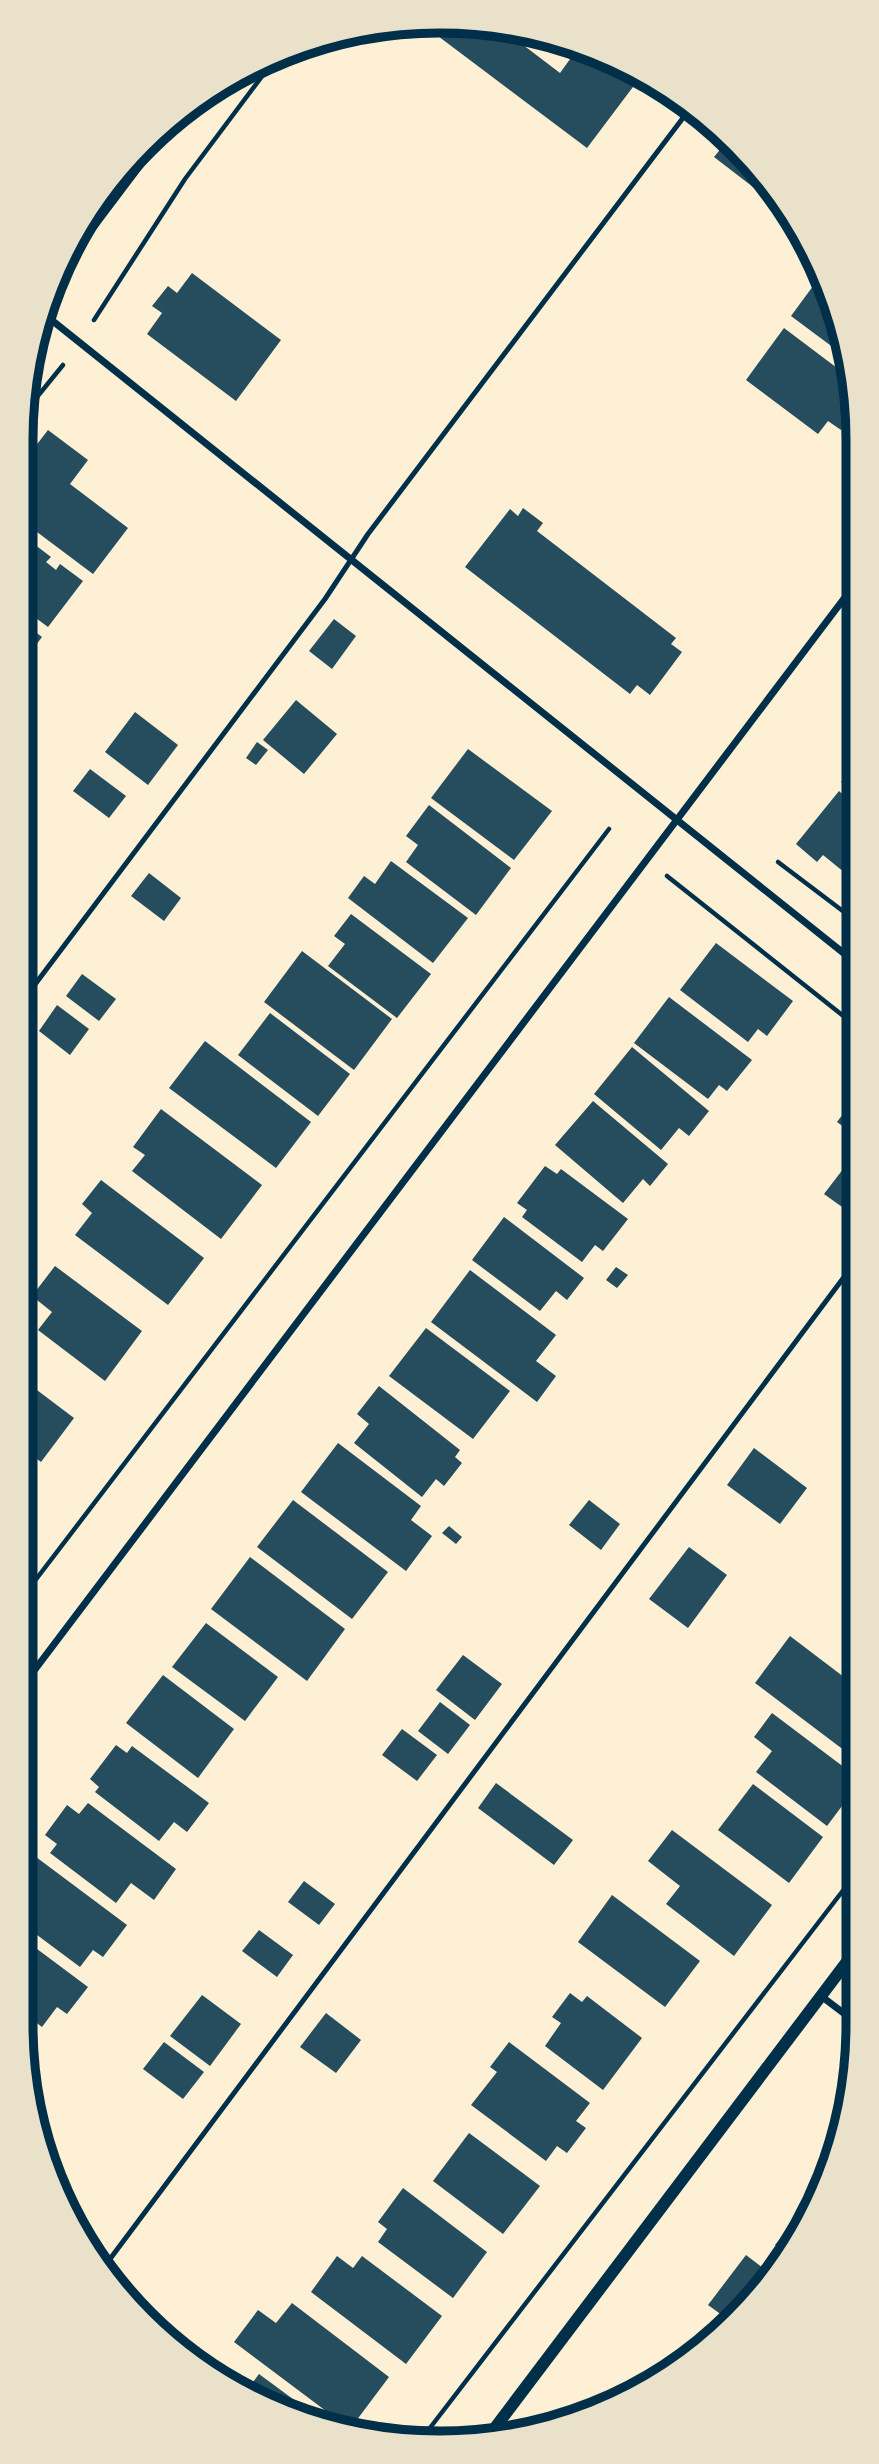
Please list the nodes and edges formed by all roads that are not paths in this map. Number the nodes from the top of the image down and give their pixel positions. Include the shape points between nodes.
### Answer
1 (685, 116) edge
2 (51, 320) edge
3 (350, 559) junction
4 (846, 596) edge
5 (677, 820) junction
6 (846, 955) edge
7 (33, 987) edge
8 (846, 1274) edge
9 (33, 1672) edge
10 (846, 1963) edge
11 (821, 1996) junction
12 (846, 2015) edge
13 (109, 2260) edge
14 (495, 2427) edge

1 - 3 lane
2 - 3 street
3 - 5 street
3 - 7 lane via 317,610
4 - 5 street
5 - 6 street
5 - 9 street
8 - 13 lane
10 - 11 street
11 - 12 street
11 - 14 street

